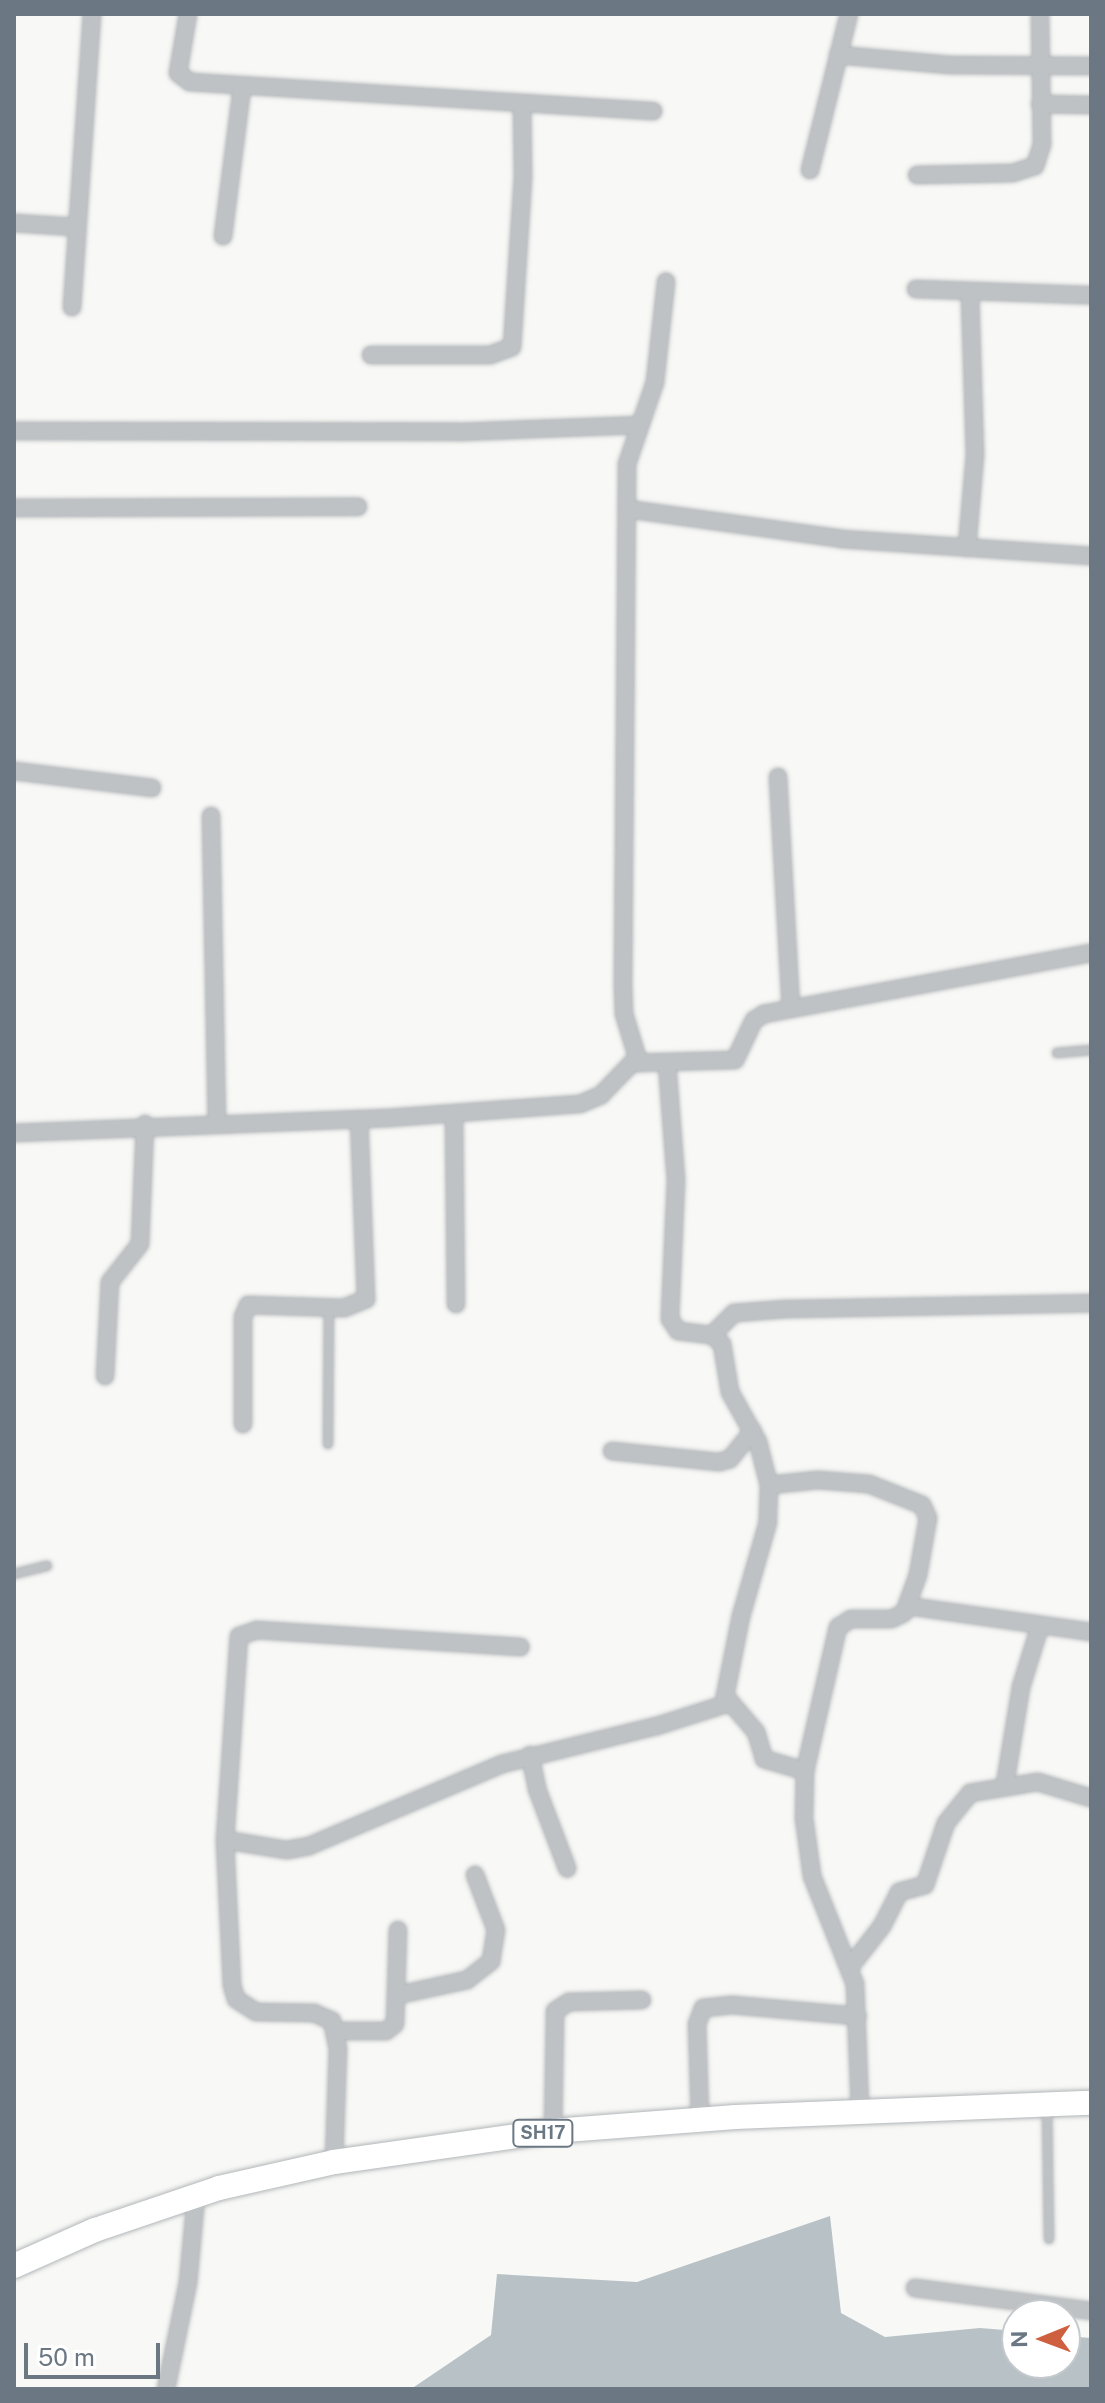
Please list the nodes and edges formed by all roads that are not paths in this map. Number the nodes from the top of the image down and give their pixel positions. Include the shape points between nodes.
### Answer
1 (92, 14) edge
2 (188, 14) edge
3 (849, 14) edge
4 (1040, 14) edge
5 (838, 55) junction
6 (1037, 65) junction
7 (1091, 66) edge
8 (242, 87) junction
9 (522, 103) junction
10 (1040, 104) junction
11 (1091, 105) edge
12 (653, 111) dead end
13 (810, 170) dead end
14 (917, 175) dead end
15 (14, 223) edge
16 (76, 227) junction
17 (223, 236) dead end
18 (666, 282) dead end
19 (916, 289) dead end
20 (970, 291) junction
21 (1091, 295) edge
22 (72, 307) dead end
23 (371, 355) dead end
24 (638, 425) junction
25 (14, 431) edge
26 (358, 507) dead end
27 (14, 508) edge
28 (627, 509) junction
29 (967, 548) junction
30 (1091, 556) edge
31 (14, 771) edge
32 (778, 777) dead end
33 (152, 788) dead end
34 (211, 816) dead end
35 (1091, 953) edge
36 (791, 1008) junction
37 (1091, 1050) edge
38 (1057, 1053) dead end
39 (639, 1063) junction
40 (667, 1063) junction
41 (454, 1114) junction
42 (359, 1119) junction
43 (217, 1123) junction
44 (145, 1124) junction
45 (14, 1133) edge
46 (1091, 1303) edge
47 (456, 1304) dead end
48 (329, 1308) junction
49 (712, 1335) junction
50 (105, 1376) dead end
51 (243, 1424) dead end
52 (753, 1431) junction
53 (328, 1444) dead end
54 (612, 1451) dead end
55 (769, 1485) junction
56 (47, 1566) dead end
57 (14, 1574) edge
58 (908, 1606) junction
59 (1040, 1626) junction
60 (1091, 1632) edge
61 (520, 1647) dead end
62 (729, 1703) junction
63 (530, 1755) junction
64 (805, 1771) junction
65 (1005, 1784) junction
66 (1091, 1798) edge
67 (225, 1840) junction
68 (567, 1868) dead end
69 (475, 1875) dead end
70 (398, 1930) dead end
71 (850, 1967) junction
72 (398, 1995) junction
73 (642, 2000) dead end
74 (858, 2016) junction
75 (337, 2031) junction
76 (1091, 2103) edge
77 (1047, 2104) junction
78 (860, 2111) junction
79 (700, 2119) junction
80 (553, 2131) junction
81 (334, 2162) junction
82 (196, 2196) junction
83 (1049, 2239) dead end
84 (14, 2266) edge
85 (915, 2288) dead end
86 (1091, 2311) edge
87 (166, 2389) edge

1 - 16 street
2 - 8 street via 180,78
3 - 5 street
4 - 6 street
5 - 6 street
5 - 13 street
6 - 7 street
6 - 10 street
8 - 9 street
8 - 17 street
9 - 12 street
9 - 23 street via 523,177 512,347 490,355
10 - 11 street
10 - 14 street via 1040,157 1027,172
15 - 16 street
16 - 22 street
18 - 24 street via 655,382
19 - 20 street
20 - 21 street
20 - 29 street via 975,454
24 - 25 street via 459,432
24 - 28 street via 627,464
26 - 27 street
28 - 29 street via 828,538
28 - 39 street via 623,984 624,1014
29 - 30 street
31 - 33 street
32 - 36 street
34 - 43 street
35 - 36 street
36 - 40 street via 754,1020 735,1060
37 - 38 lane
39 - 40 street
39 - 41 street via 627,1065 601,1095 580,1104
40 - 49 street via 676,1180 670,1319 678,1331
41 - 42 street
41 - 47 street
42 - 43 street
42 - 48 street via 367,1294 361,1305
43 - 44 street
44 - 45 street
44 - 50 street via 140,1244 110,1282
46 - 49 street via 773,1310 727,1316
48 - 51 street via 248,1305 243,1317
48 - 53 lane
49 - 52 street via 722,1344 730,1392
52 - 54 street via 730,1459 719,1462
52 - 55 street
55 - 58 street via 857,1482 922,1505 928,1525
55 - 62 street via 768,1522 725,1688
56 - 57 lane
58 - 59 street
58 - 64 street via 898,1617 851,1619 838,1627
59 - 60 street
59 - 65 street via 1021,1687
61 - 67 street via 244,1632 237,1642
62 - 63 street via 657,1726
62 - 64 street via 756,1732 764,1759
63 - 67 street via 309,1846 287,1850
63 - 68 street
64 - 71 street via 804,1818 812,1876
65 - 66 street via 1038,1782
65 - 71 street via 970,1793 956,1806 925,1885 899,1892 882,1926
67 - 75 street via 228,1950 236,1999 256,2012 324,2015
69 - 72 street via 496,1930 491,1961 467,1980
70 - 72 street
71 - 74 street
72 - 75 street via 392,2028
73 - 80 street via 569,2002 555,2011
74 - 78 street
74 - 79 street via 732,2005 703,2008 697,2024
75 - 81 street
76 - 77 main road, SH17
77 - 78 main road, SH17
77 - 83 lane
78 - 79 main road, SH17
79 - 80 main road, SH17
80 - 81 main road, SH17
81 - 82 main road, SH17 via 256,2177
82 - 84 main road, SH17 via 95,2230
82 - 87 street via 188,2283
85 - 86 street

